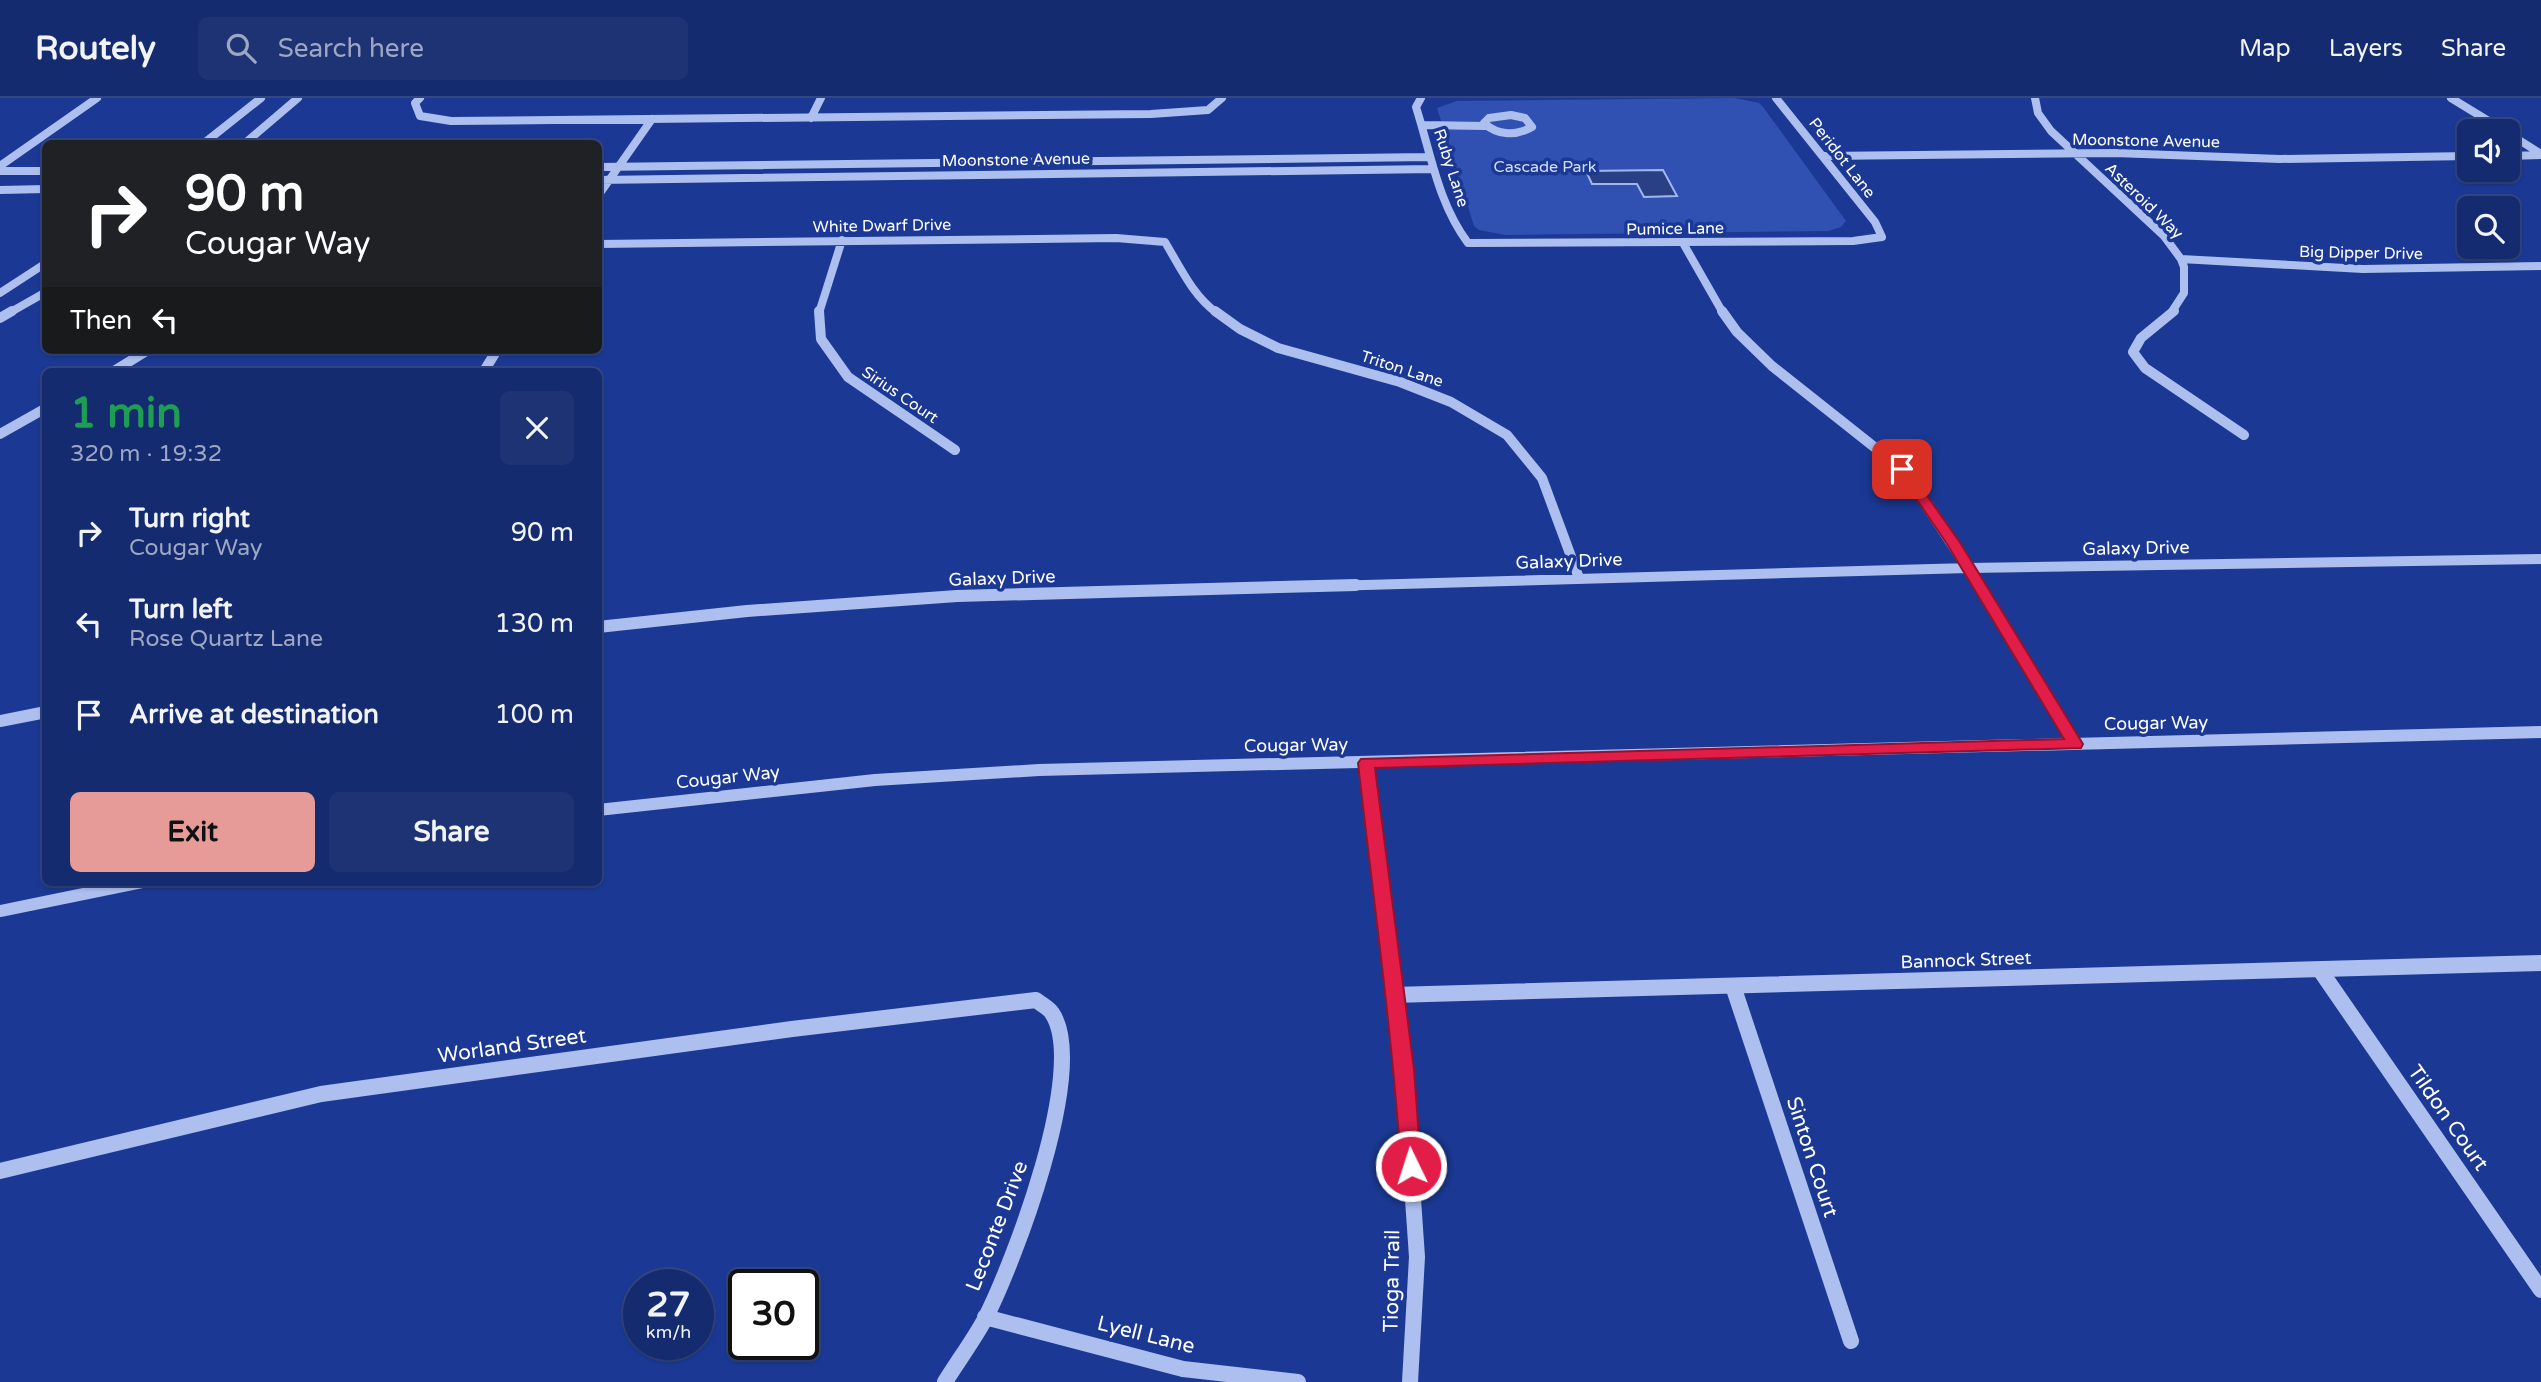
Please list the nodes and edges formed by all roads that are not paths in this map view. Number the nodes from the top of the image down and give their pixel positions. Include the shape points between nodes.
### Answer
1 (97, 98) edge
2 (261, 98) edge
3 (298, 98) edge
4 (420, 98) edge
5 (821, 98) edge
6 (1222, 98) edge
7 (1421, 98) edge
8 (1776, 98) edge
9 (2035, 98) edge
10 (2451, 98) edge
11 (811, 118) junction
12 (652, 119) junction
13 (2485, 119) edge
14 (1423, 125) junction
15 (1485, 126) junction
16 (208, 140) edge
17 (249, 140) edge
18 (2520, 141) edge
19 (2074, 153) junction
20 (2541, 155) edge
21 (1823, 156) junction
22 (2457, 156) edge
23 (2520, 156) edge
24 (1430, 157) junction
25 (0, 166) edge
26 (602, 167) edge
27 (619, 167) junction
28 (1433, 169) junction
29 (0, 171) edge
30 (42, 171) edge
31 (602, 180) edge
32 (610, 180) junction
33 (42, 189) edge
34 (0, 190) edge
35 (602, 191) edge
36 (1882, 237) joint
37 (842, 240) junction
38 (1165, 242) joint
39 (1468, 243) joint
40 (1683, 243) junction
41 (602, 244) edge
42 (2181, 259) junction
43 (42, 266) edge
44 (2541, 266) edge
45 (0, 293) edge
46 (42, 294) edge
47 (0, 318) edge
48 (142, 354) edge
49 (119, 368) edge
50 (42, 410) edge
51 (0, 434) edge
52 (2244, 435) dead end
53 (955, 450) dead end
54 (2541, 559) edge
55 (1968, 568) junction
56 (1579, 578) junction
57 (602, 627) edge
58 (42, 713) edge
59 (0, 721) edge
60 (2541, 732) edge
61 (2075, 744) junction
62 (1366, 763) junction
63 (602, 810) edge
64 (122, 886) edge
65 (0, 911) edge
66 (2541, 963) edge
67 (2320, 970) junction
68 (1732, 986) junction
69 (1393, 995) junction
70 (1036, 1000) joint
71 (0, 1171) edge
72 (2541, 1290) edge
73 (985, 1317) junction
74 (1851, 1341) dead end
75 (945, 1382) edge
76 (1298, 1382) edge
77 (1410, 1382) edge

1 - 25 street
2 - 16 street
3 - 17 street
4 - 12 street via 415,103 420,116 452,121
5 - 11 street
6 - 11 street via 1208,110 1151,114
7 - 14 street, Ruby Lane via 1416,107
8 - 21 street, Peridot Lane
9 - 19 street, Asteroid Way via 2038,113
10 - 13 street
11 - 12 street
12 - 27 street
14 - 15 street
14 - 24 street, Ruby Lane
15 - 15 street via 1510,133 1532,124 1519,116 1503,115 1489,118
18 - 20 street
19 - 21 street, Moonstone Avenue
19 - 22 street, Moonstone Avenue via 2280,159
19 - 42 street, Asteroid Way via 2164,236
20 - 23 street
21 - 36 street, Peridot Lane
24 - 27 street, Moonstone Avenue
24 - 28 street, Ruby Lane
26 - 27 street, Moonstone Avenue
27 - 32 street
28 - 32 street, Moonstone Avenue
28 - 39 street, Ruby Lane via 1458,232
29 - 30 street
31 - 32 street, Moonstone Avenue
32 - 35 street
33 - 34 street
36 - 40 street, Pumice Lane
37 - 38 street, White Dwarf Drive via 1116,238
37 - 41 street, White Dwarf Drive
37 - 53 street, Sirius Court via 819,311 821,339 848,377
38 - 56 street, Triton Lane via 1206,305 1240,329 1278,348 1400,382 1451,402 1507,435 1542,478
39 - 40 street, Pumice Lane
40 - 55 street via 1737,332 1772,366 1902,469
42 - 44 street, Big Dipper Drive via 2363,269
42 - 52 street, Asteroid Way via 2184,292 2174,311 2141,338 2133,352 2145,368
43 - 45 street
46 - 47 street
48 - 49 street
50 - 51 street
54 - 55 street, Galaxy Drive
55 - 56 street, Galaxy Drive
55 - 61 street
56 - 57 street, Galaxy Drive via 957,596
58 - 59 street
60 - 61 street, Cougar Way
61 - 62 street, Cougar Way
62 - 63 street, Cougar Way via 1039,770 876,780
62 - 69 street, Tioga Trail
64 - 65 street
66 - 67 street, Bannock Street
67 - 68 street, Bannock Street
67 - 72 street, Tildon Court
68 - 69 street, Bannock Street
68 - 74 street, Sinton Court
69 - 77 street, Tioga Trail via 1404,1069 1417,1257
70 - 71 street, Worland Street via 321,1094
70 - 73 street, Leconte Drive via 1053,1014 1064,1064 1045,1162
73 - 75 street, Leconte Drive
73 - 76 street, Lyell Lane via 1182,1369

